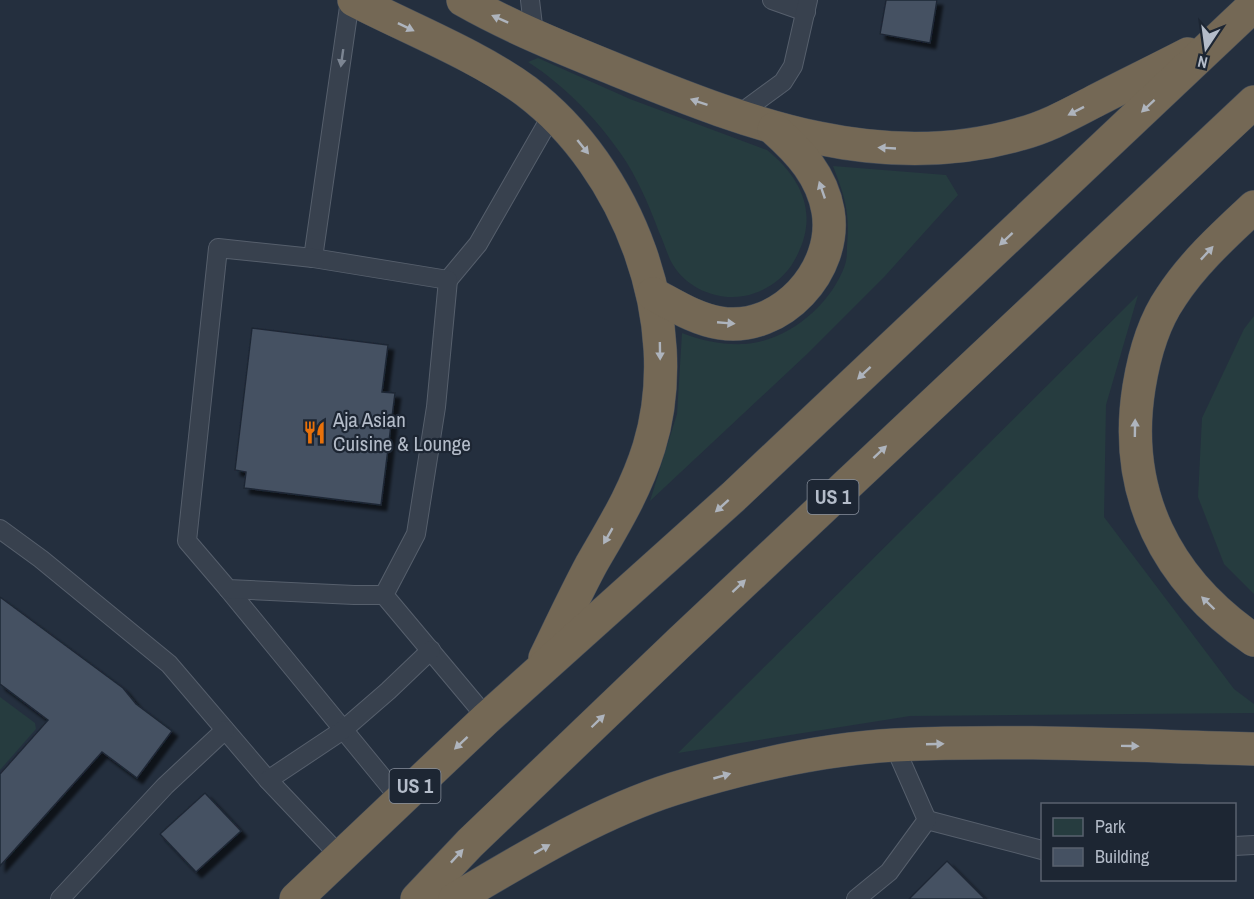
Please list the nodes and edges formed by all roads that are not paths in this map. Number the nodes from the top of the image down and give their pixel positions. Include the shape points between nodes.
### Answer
1 (352, 0) edge
2 (530, 0) edge
3 (772, 0) edge
4 (468, 1) edge
5 (1254, 5) edge
6 (807, 6) edge
7 (534, 34) junction
8 (1221, 37) junction
9 (1254, 102) edge
10 (553, 113) junction
11 (738, 115) junction
12 (774, 129) junction
13 (1254, 207) edge
14 (313, 258) junction
15 (448, 280) junction
16 (653, 294) junction
17 (0, 529) edge
18 (228, 590) junction
19 (384, 595) junction
20 (1254, 640) edge
21 (431, 650) junction
22 (536, 675) junction
23 (487, 718) junction
24 (225, 730) junction
25 (343, 730) junction
26 (894, 745) junction
27 (1254, 749) edge
28 (268, 780) junction
29 (400, 800) junction
30 (927, 820) junction
31 (1254, 845) edge
32 (1236, 846) edge
33 (1041, 850) edge
34 (341, 857) junction
35 (60, 899) edge
36 (296, 899) edge
37 (417, 899) edge
38 (455, 899) edge
39 (856, 899) edge

1 -> 10 highway via 499,74
1 -> 14 lane
2 - 7 lane
3 - 6 lane
7 -> 4 highway
5 - 8 highway, US 1
6 - 11 lane via 793,66 783,81
11 -> 7 highway via 663,89
8 -> 12 highway via 1054,123 984,142 945,148 882,148
8 -> 22 highway, US 1 via 733,497
37 -> 9 highway, US 1 via 470,843
10 - 15 lane via 478,244
10 -> 16 highway via 580,143 609,186 632,234
11 - 12 highway
16 -> 12 highway via 690,314 739,324 784,307 815,276 828,245 824,194 810,165
20 -> 13 highway via 1209,605 1172,560 1145,498 1135,430 1144,363 1169,299 1204,256
14 - 15 lane
14 - 18 lane via 218,248 187,541
15 - 19 lane via 436,407 416,534
16 -> 22 highway via 660,372 650,446 628,503
17 - 24 lane via 170,664
18 - 19 lane
18 - 25 lane
19 - 21 lane
21 - 23 lane
21 - 25 lane
22 - 23 highway, US 1
23 -> 29 highway, US 1
24 - 28 lane
24 - 35 lane via 165,786
25 - 28 lane
25 - 29 lane
26 -> 27 highway
26 - 30 lane
38 -> 26 highway via 584,826 672,790 794,759
28 - 34 lane
29 - 34 highway, US 1
30 - 33 lane
30 - 39 lane via 889,872
31 - 32 lane
34 - 36 highway, US 1

